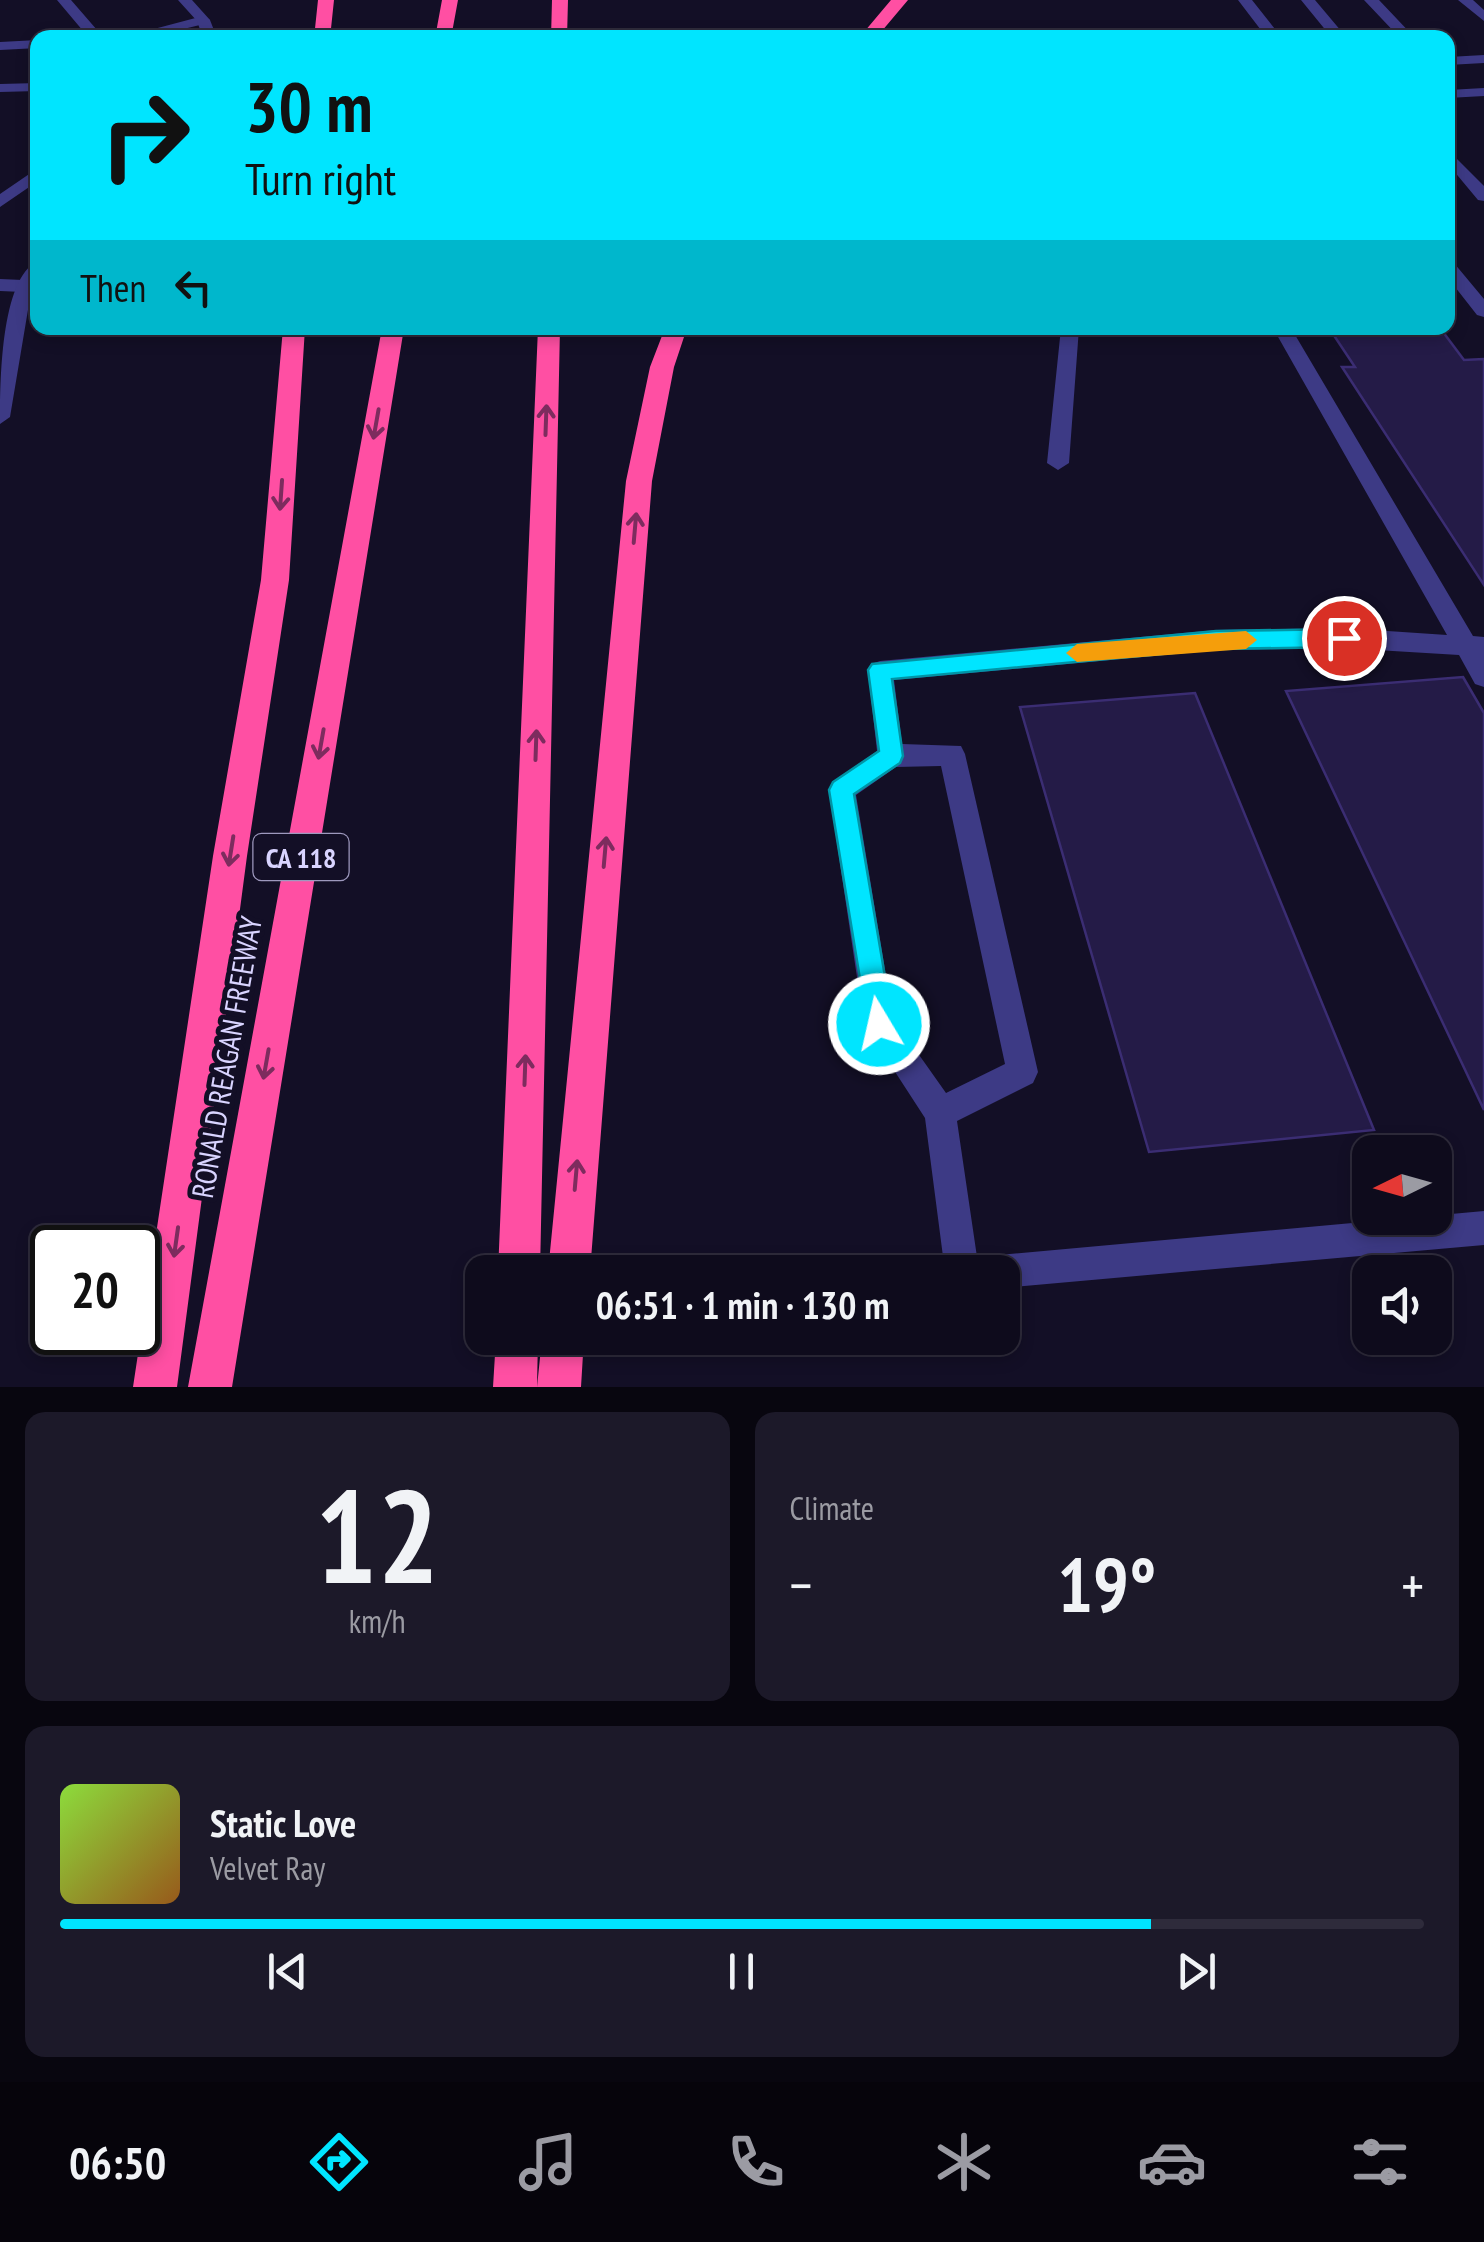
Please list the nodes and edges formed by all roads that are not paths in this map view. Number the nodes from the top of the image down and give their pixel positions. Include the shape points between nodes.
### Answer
1 (64, 0) edge
2 (185, 0) edge
3 (326, 0) edge
4 (450, 0) edge
5 (560, 0) edge
6 (900, 0) edge
7 (1245, 0) edge
8 (1308, 0) edge
9 (1371, 0) edge
10 (1465, 0) edge
11 (1484, 17) edge
12 (203, 20) junction
13 (90, 30) edge
14 (161, 30) edge
15 (207, 30) edge
16 (323, 30) edge
17 (444, 30) edge
18 (559, 30) edge
19 (874, 30) edge
20 (1269, 30) edge
21 (1333, 30) edge
22 (1400, 30) edge
23 (30, 44) edge
24 (0, 46) edge
25 (1484, 60) edge
26 (1455, 61) edge
27 (30, 86) edge
28 (0, 88) edge
29 (1455, 94) edge
30 (1481, 95) edge
31 (1455, 163) edge
32 (30, 180) edge
33 (1484, 196) edge
34 (0, 202) edge
35 (1455, 276) edge
36 (30, 277) edge
37 (0, 285) edge
38 (23, 286) junction
39 (1484, 311) edge
40 (293, 335) edge
41 (392, 335) edge
42 (549, 335) edge
43 (673, 335) edge
44 (1069, 335) edge
45 (1286, 335) edge
46 (0, 417) edge
47 (1058, 462) dead end
48 (1474, 648) edge
49 (1484, 677) edge
50 (892, 756) junction
51 (940, 1112) junction
52 (1484, 1228) edge
53 (520, 1255) edge
54 (570, 1255) edge
55 (960, 1255) edge
56 (1020, 1269) edge
57 (516, 1355) edge
58 (562, 1355) edge
59 (155, 1387) edge
60 (210, 1387) edge
61 (515, 1387) edge
62 (559, 1387) edge

1 - 13 street
2 - 12 street
3 - 16 highway
4 - 17 highway
5 - 18 highway
6 - 19 highway
7 - 20 street
8 - 21 street
9 - 22 street
10 - 11 street
12 - 14 street
12 - 15 street
23 - 24 street
25 - 26 street
27 - 28 street
29 - 30 street
31 - 33 street
32 - 34 street
35 - 39 street
36 - 38 street
37 - 38 street
38 - 46 street
40 -> 59 highway via 275,580
41 -> 60 highway, RONALD REAGAN FREEWAY / CA 118
53 -> 42 highway
54 -> 43 highway via 639,482
44 - 47 street
45 - 48 street
48 - 49 street
48 - 50 street via 1344,638 1216,640 880,670
50 - 51 street via 842,790 879,1024
50 - 51 street via 952,754 1022,1072
51 - 55 street
52 - 56 street
57 - 61 highway
58 - 62 highway

